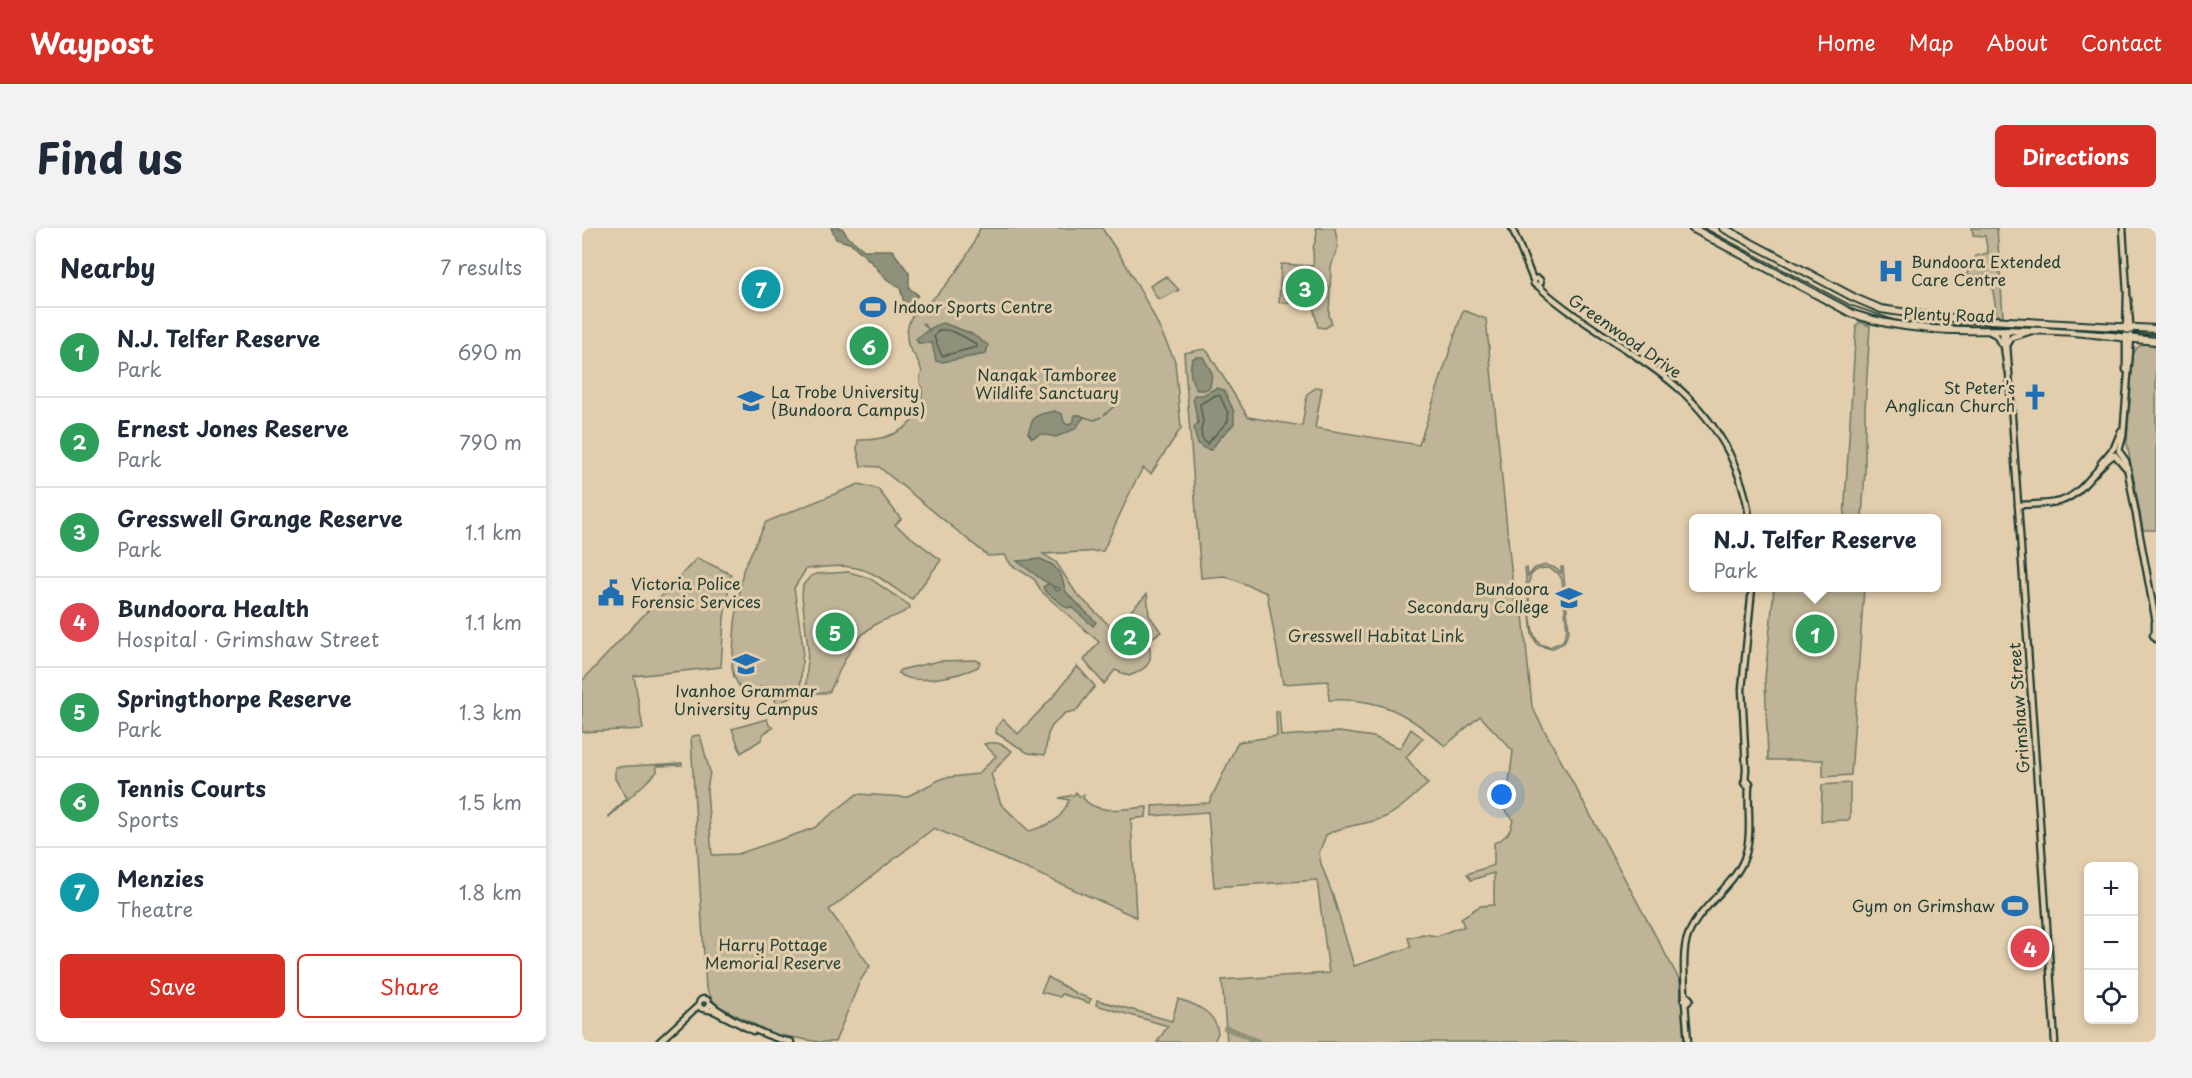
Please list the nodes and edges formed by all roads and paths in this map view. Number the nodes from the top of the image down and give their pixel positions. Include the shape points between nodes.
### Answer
1 (1512, 228) edge
2 (1692, 228) edge
3 (1723, 228) edge
4 (2123, 228) edge
5 (1762, 248) junction
6 (1755, 262) junction
7 (1901, 313) junction
8 (2128, 315) junction
9 (2004, 320) junction
10 (2114, 326) junction
11 (1899, 327) junction
12 (2128, 327) junction
13 (2142, 328) junction
14 (2156, 329) edge
15 (1988, 330) junction
16 (2004, 330) junction
17 (2031, 331) junction
18 (2128, 338) junction
19 (2143, 340) junction
20 (2156, 341) edge
21 (2005, 348) junction
22 (2130, 350) junction
23 (2126, 385) junction
24 (2115, 452) junction
25 (2018, 504) junction
26 (1748, 514) edge
27 (1752, 592) edge
28 (2156, 620) edge
29 (2155, 631) edge
30 (2156, 639) edge
31 (709, 1003) junction
32 (702, 1007) junction
33 (659, 1042) edge
34 (777, 1042) edge
35 (791, 1042) edge
36 (1688, 1042) edge
37 (2055, 1042) edge

1 - 26 street, Greenwood Drive via 1530,272 1553,299 1641,358 1698,406 1735,465
2 - 6 highway, Plenty Road
3 - 5 highway, Plenty Road
4 - 8 street
5 - 6 highway
5 - 7 highway, Plenty Road via 1864,303
6 - 11 highway, Plenty Road via 1853,314
7 - 9 highway, Plenty Road
7 - 11 highway
8 - 10 street
8 - 12 street
8 - 13 street
9 - 10 highway, Plenty Road
9 - 16 highway, Grimshaw Street
10 - 12 highway, Plenty Road
11 - 15 highway, Plenty Road
12 - 13 highway, Plenty Road
12 - 18 street
13 - 14 highway, Plenty Road
15 - 16 highway, Plenty Road
15 - 21 street
16 - 17 highway, Plenty Road
16 - 21 street, Grimshaw Street
17 - 18 highway, Plenty Road
17 - 21 street via 2012,337
18 - 19 highway, Plenty Road
18 - 22 street
18 - 23 street
19 - 20 highway, Plenty Road
19 - 22 street
21 - 25 street, Grimshaw Street
22 - 23 street
23 - 24 street via 2123,425
24 - 25 street via 2066,499
24 - 28 street via 2127,469
25 - 37 street, Grimshaw Street
27 - 36 street via 1742,684 1749,834 1746,853 1735,875 1699,916 1684,952
28 - 29 street
29 - 30 street
31 - 32 street
31 - 32 street via 702,999
31 - 35 street via 767,1035
32 - 33 street
32 - 34 street

